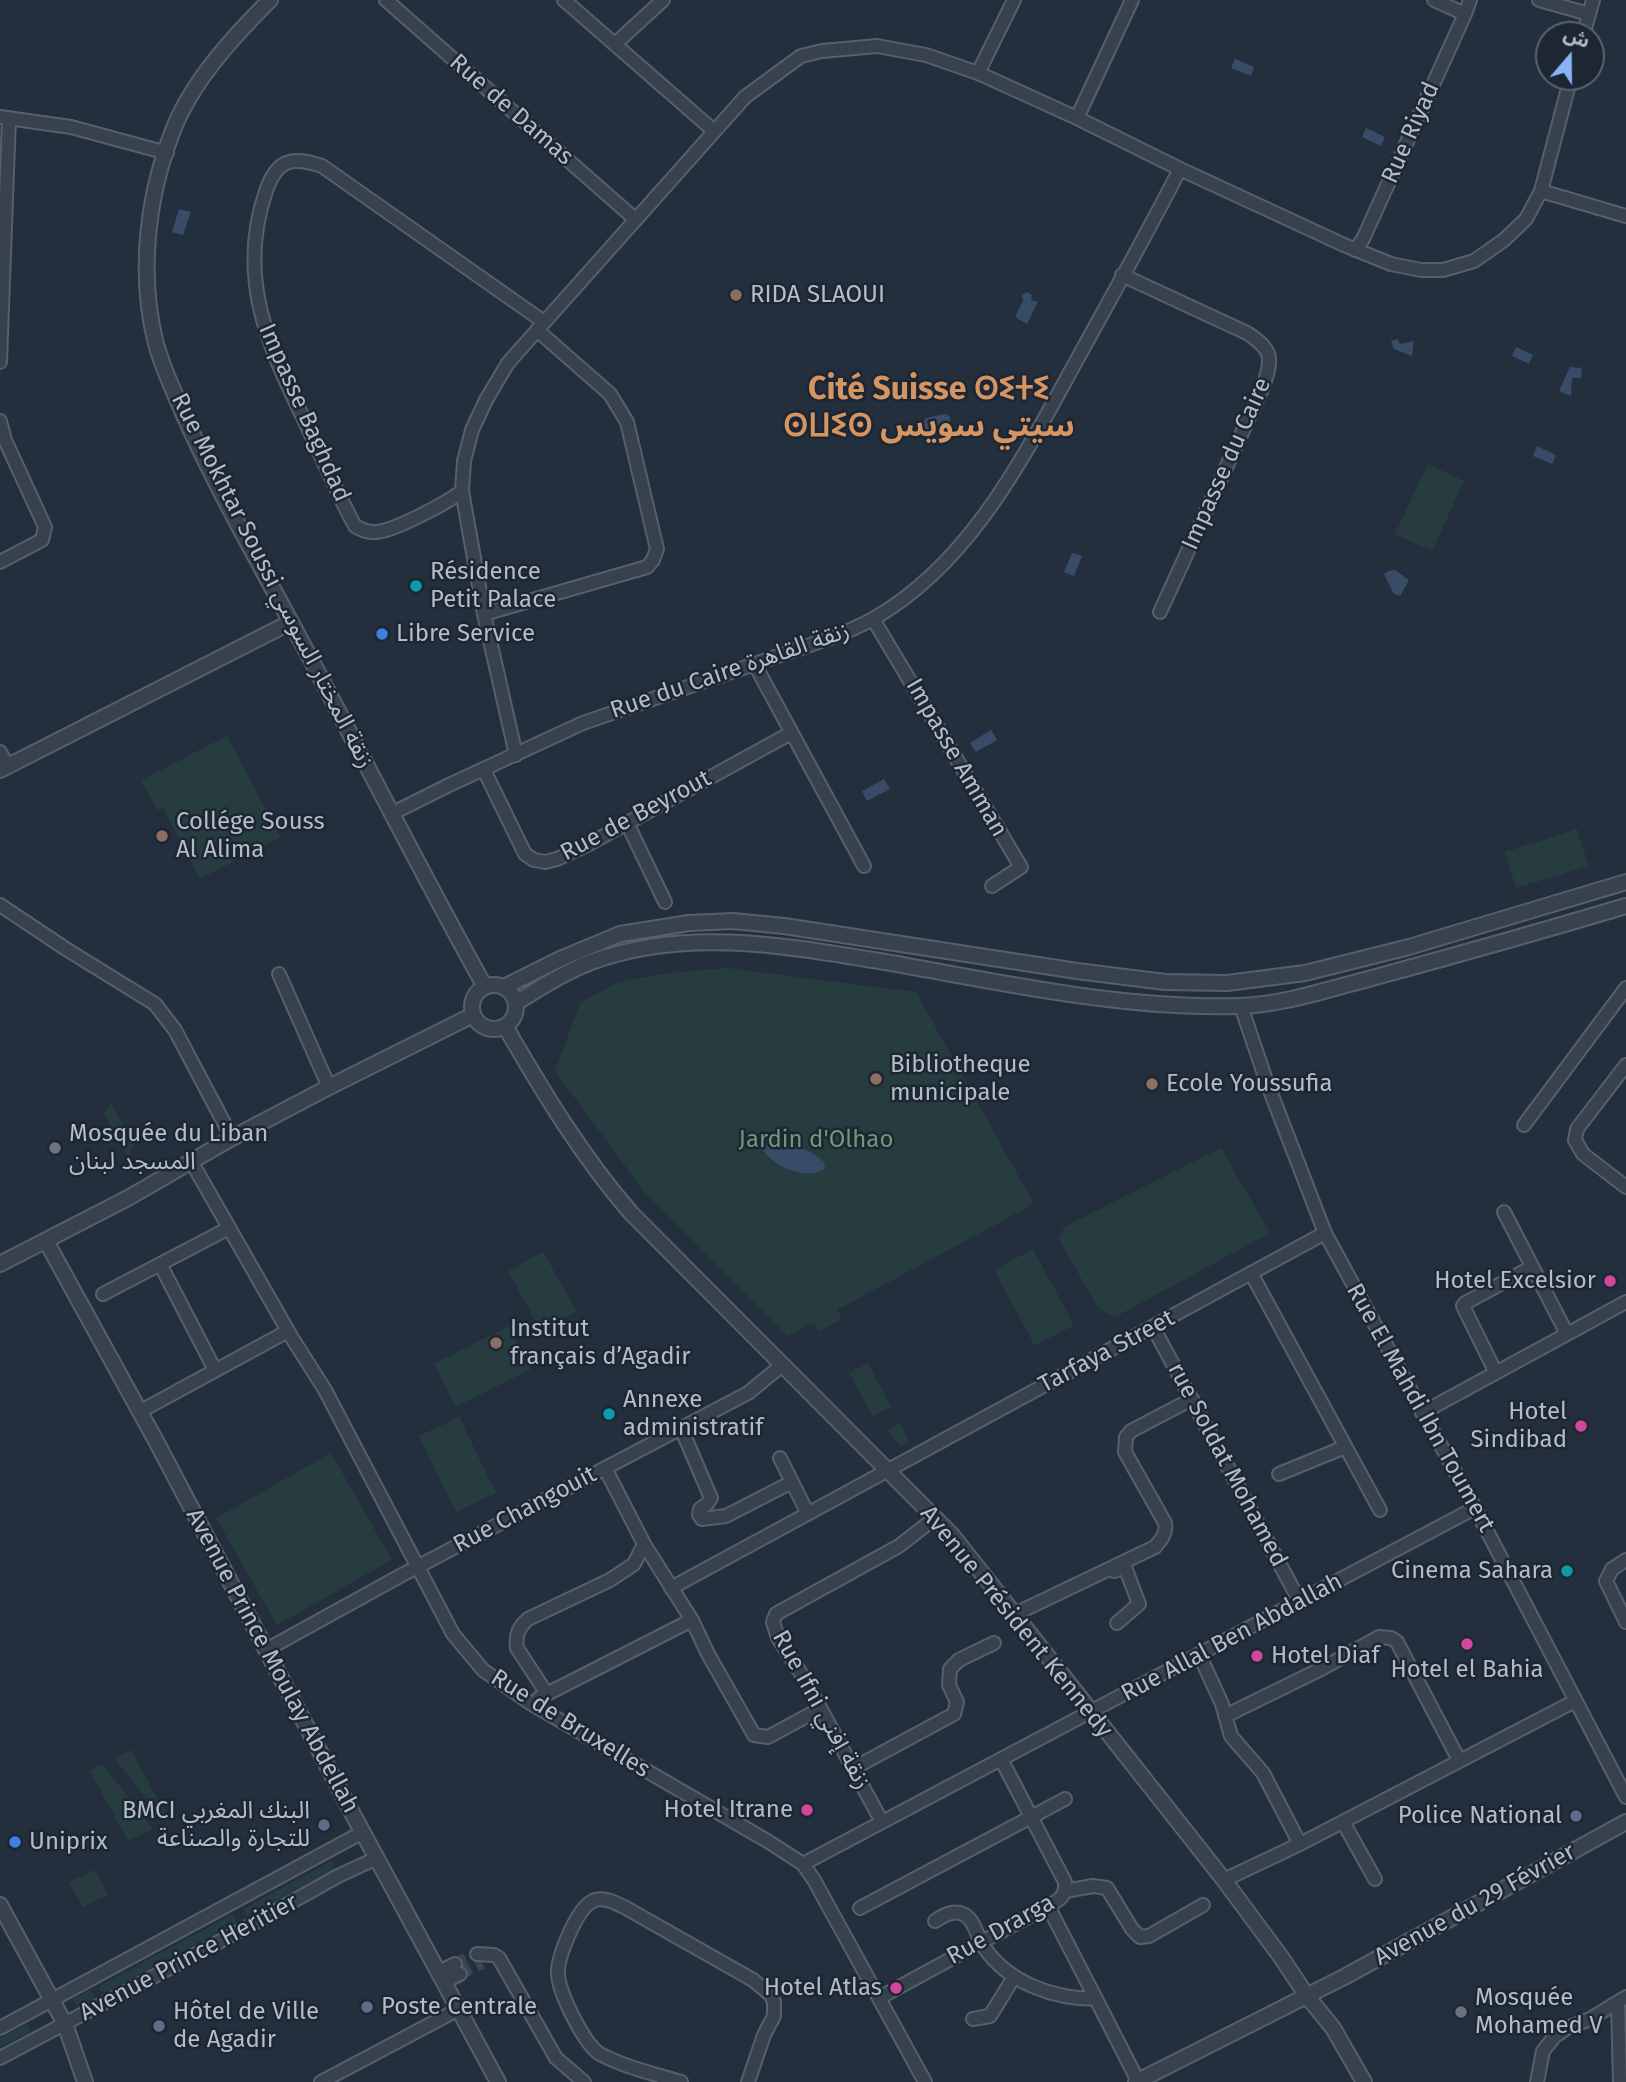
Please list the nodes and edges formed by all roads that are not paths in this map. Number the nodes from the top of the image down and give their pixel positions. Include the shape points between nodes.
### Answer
1 (270, 0) edge
2 (386, 0) edge
3 (564, 0) edge
4 (663, 0) edge
5 (1014, 0) edge
6 (1132, 0) edge
7 (1434, 0) edge
8 (1470, 0) edge
9 (1539, 0) edge
10 (1593, 0) edge
11 (1465, 14) junction
12 (1589, 14) junction
13 (1587, 21) edge
14 (615, 44) junction
15 (978, 73) junction
16 (1567, 91) edge
17 (4, 118) edge
18 (1077, 118) junction
19 (714, 131) junction
20 (167, 153) junction
21 (1180, 169) junction
22 (1541, 191) junction
23 (1626, 216) edge
24 (636, 220) junction
25 (1355, 250) junction
26 (2, 261) edge
27 (1122, 275) junction
28 (541, 326) junction
29 (0, 362) edge
30 (0, 421) edge
31 (462, 491) junction
32 (0, 562) edge
33 (1160, 612) dead end
34 (484, 614) junction
35 (873, 619) junction
36 (291, 622) junction
37 (755, 665) junction
38 (791, 733) junction
39 (0, 752) edge
40 (516, 755) junction
41 (4, 769) edge
42 (484, 770) junction
43 (393, 813) junction
44 (627, 823) junction
45 (864, 866) dead end
46 (1626, 882) edge
47 (992, 886) dead end
48 (665, 902) dead end
49 (0, 905) edge
50 (1626, 906) edge
51 (279, 974) dead end
52 (485, 986) junction
53 (504, 988) junction
54 (1626, 988) edge
55 (516, 1003) junction
56 (1241, 1006) junction
57 (473, 1015) junction
58 (505, 1026) junction
59 (1626, 1065) edge
60 (329, 1087) junction
61 (1524, 1125) dead end
62 (232, 1139) junction
63 (191, 1161) junction
64 (1626, 1187) edge
65 (1504, 1212) dead end
66 (229, 1227) junction
67 (1325, 1233) junction
68 (46, 1241) junction
69 (0, 1264) edge
70 (160, 1264) junction
71 (1532, 1267) junction
72 (1251, 1273) junction
73 (103, 1294) dead end
74 (1626, 1302) edge
75 (1153, 1327) junction
76 (288, 1331) junction
77 (1567, 1334) junction
78 (781, 1366) junction
79 (215, 1370) junction
80 (1496, 1373) junction
81 (1192, 1399) junction
82 (139, 1412) junction
83 (1422, 1413) junction
84 (681, 1428) junction
85 (1345, 1447) junction
86 (780, 1458) dead end
87 (605, 1468) junction
88 (887, 1470) junction
89 (1279, 1474) dead end
90 (792, 1482) junction
91 (1475, 1508) junction
92 (1380, 1510) dead end
93 (808, 1514) junction
94 (935, 1518) junction
95 (644, 1544) junction
96 (1626, 1560) edge
97 (419, 1566) junction
98 (671, 1588) junction
99 (1300, 1602) junction
100 (1016, 1619) junction
101 (692, 1620) junction
102 (1626, 1622) edge
103 (1116, 1623) dead end
104 (994, 1643) dead end
105 (266, 1650) junction
106 (1199, 1654) junction
107 (547, 1694) junction
108 (1575, 1701) junction
109 (530, 1703) junction
110 (820, 1709) junction
111 (1090, 1712) junction
112 (1225, 1716) junction
113 (1001, 1759) junction
114 (1459, 1760) junction
115 (854, 1768) junction
116 (1626, 1797) edge
117 (1065, 1799) dead end
118 (1029, 1818) junction
119 (882, 1822) junction
120 (1343, 1822) junction
121 (1626, 1822) edge
122 (363, 1832) junction
123 (1300, 1844) junction
124 (377, 1858) junction
125 (803, 1864) junction
126 (1375, 1879) dead end
127 (1224, 1880) junction
128 (1065, 1891) junction
129 (0, 1905) edge
130 (1203, 1905) dead end
131 (1048, 1906) junction
132 (860, 1908) dead end
133 (935, 1921) dead end
134 (981, 1942) junction
135 (482, 1957) dead end
136 (458, 1969) tunnel mouth
137 (442, 1977) junction
138 (1014, 1977) junction
139 (1307, 1996) junction
140 (879, 1998) junction
141 (52, 1999) junction
142 (1096, 1999) junction
143 (1622, 2000) edge
144 (459, 2009) junction
145 (973, 2019) dead end
146 (65, 2024) junction
147 (0, 2028) edge
148 (0, 2058) edge
149 (1137, 2081) edge
150 (85, 2082) edge
151 (321, 2082) edge
152 (498, 2082) edge
153 (584, 2082) edge
154 (681, 2082) edge
155 (748, 2082) edge
156 (925, 2082) edge
157 (1364, 2082) edge
158 (1537, 2082) edge
159 (1620, 2082) edge

1 - 20 street, Rue Mokhtar Soussi زنقة المختار السوسي via 208,70 177,122
2 - 24 street, Rue de Damas
3 - 14 street
4 - 14 street
5 - 15 street
6 - 18 street
7 - 11 street
8 - 11 street, Rue Riyad
9 - 12 street
10 - 12 street
11 - 25 street, Rue Riyad
12 - 13 street
14 - 19 street
15 - 18 street
15 - 19 street via 926,55 877,46 822,51 801,57 770,77
16 - 22 street
17 - 20 street via 71,127
17 - 26 street
18 - 21 street
19 - 24 street
20 - 36 street, Rue Mokhtar Soussi زنقة المختار السوسي via 151,208 147,242 155,343 195,441
21 - 25 street
21 - 27 street, Rue du Caire زنقة القاهرة
22 - 23 street
22 - 25 street via 1526,219 1474,261 1443,270 1421,270
24 - 28 street
26 - 29 street
27 - 33 street, Impasse du Caire via 1247,332 1265,345 1269,355 1263,387
27 - 35 street, Rue du Caire زنقة القاهرة via 994,504 928,577
28 - 31 street via 508,363 486,400 472,430
28 - 31 street, Impasse Baghdad via 322,166 290,160 276,170 256,230 255,288 260,317 355,526 377,533
28 - 34 street via 610,394 627,422 657,549 647,567
30 - 32 street via 45,535
31 - 34 street
34 - 40 street
35 - 37 street, Rue du Caire زنقة القاهرة
35 - 47 street, Impasse Amman via 1021,867
36 - 41 street
36 - 43 street, Rue Mokhtar Soussi زنقة المختار السوسي
37 - 38 street
37 - 40 street, Rue du Caire زنقة القاهرة via 583,723
38 - 44 street, Rue de Beyrout
38 - 45 street
39 - 41 street
40 - 42 street, Rue du Caire زنقة القاهرة
42 - 43 street, Rue du Caire زنقة القاهرة
42 - 44 street, Rue de Beyrout via 520,845 534,860 557,859
43 - 52 street, Rue Mokhtar Soussi زنقة المختار السوسي
44 - 48 street
46 - 53 street via 1305,974 1227,983 1089,973 733,921 620,934
49 - 62 street via 155,1004 175,1030
50 - 56 street via 1310,994
51 - 60 street
52 - 53 street
52 - 57 street via 471,1004
53 - 55 street
54 - 61 street
55 - 56 street via 592,962 659,946 732,941 1114,999
55 - 58 street via 512,1020
56 - 67 street, Rue El Mahdi Ibn Toumert
57 - 58 street via 483,1026
57 - 60 street
58 - 78 street, Avenue Président Kennedy via 562,1123 605,1183
59 - 64 street via 1575,1134 1583,1154
60 - 62 street
62 - 63 street
63 - 66 street, Rue de Bruxelles
63 - 68 street
65 - 71 street
66 - 70 street
66 - 76 street, Rue de Bruxelles
67 - 72 street, Tarfaya Street
67 - 83 street, Rue El Mahdi Ibn Toumert
68 - 69 street
68 - 82 street, Avenue Prince Moulay Abdellah
70 - 73 street
70 - 79 street
71 - 77 street
71 - 80 street via 1463,1306
72 - 75 street, Tarfaya Street
72 - 85 street
74 - 77 street
75 - 81 street, rue Soldat Mohamed
75 - 88 street, Tarfaya Street
76 - 79 street
76 - 97 street, Rue de Bruxelles
77 - 80 street
78 - 84 street, Rue Changouit via 748,1393
78 - 88 street, Avenue Président Kennedy
79 - 82 street
80 - 83 street
81 - 99 street, rue Soldat Mohamed
81 - 100 street via 1131,1432 1124,1443 1165,1523 1160,1541
82 - 105 street, Avenue Prince Moulay Abdellah
83 - 91 street, Rue El Mahdi Ibn Toumert
84 - 87 street, Rue Changouit
84 - 90 street via 711,1498 700,1509 702,1519 726,1516
85 - 89 street
85 - 92 street
86 - 90 street
87 - 95 street
87 - 97 street, Rue Changouit
88 - 93 street, Tarfaya Street
88 - 94 street, Avenue Président Kennedy
90 - 93 street
91 - 99 street, Rue Allal Ben Abdallah
91 - 108 street, Rue El Mahdi Ibn Toumert
93 - 98 street, Tarfaya Street
94 - 100 street, Avenue Président Kennedy
94 - 110 street, Rue Ifni زنقة إفني via 899,1546 774,1618 778,1638
95 - 98 street
95 - 107 street via 634,1564 618,1575 520,1627 517,1648
96 - 102 street via 1612,1569 1606,1581
97 - 105 street, Rue Changouit
97 - 109 street, Rue de Bruxelles via 453,1634 470,1655 483,1670
98 - 101 street
99 - 106 street, Rue Allal Ben Abdallah
100 - 103 street via 1125,1567 1139,1604
100 - 111 street, Avenue Président Kennedy
101 - 107 street
101 - 110 street via 754,1735 768,1737
104 - 115 street via 951,1666 949,1685 957,1702 954,1714
105 - 122 street, Avenue Prince Moulay Abdellah
106 - 111 street, Rue Allal Ben Abdallah
106 - 112 street
107 - 109 street
108 - 114 street
108 - 116 street, Rue El Mahdi Ibn Toumert
109 - 125 street, Rue de Bruxelles
110 - 115 street, Rue Ifni زنقة إفني
111 - 113 street, Rue Allal Ben Abdallah
111 - 127 street, Avenue Président Kennedy
112 - 114 street via 1379,1637 1391,1638
112 - 123 street via 1231,1736 1263,1773
113 - 118 street, Rue Drarga
113 - 119 street, Rue Allal Ben Abdallah
114 - 120 street
115 - 119 street, Rue Ifni زنقة إفني
117 - 118 street
118 - 128 street, Rue Drarga via 1065,1882
118 - 132 street
119 - 125 street, Rue Allal Ben Abdallah
120 - 123 street
120 - 126 street
121 - 139 street, Avenue du 29 Février
122 - 124 street, Avenue Prince Moulay Abdellah
122 - 141 street, Avenue Prince Heritier
123 - 127 street
124 - 137 street, Avenue Prince Moulay Abdellah
124 - 146 street, Avenue Prince Heritier
125 - 140 street, Rue de Bruxelles
127 - 139 street, Avenue Président Kennedy
128 - 130 street via 1107,1888 1137,1936 1143,1938
128 - 131 street, Rue Drarga
129 - 141 street
131 - 134 street, Rue Drarga
131 - 142 street
133 - 134 street via 961,1913 972,1922
134 - 138 street
134 - 140 street, Rue Drarga
135 - 153 street via 499,1958 556,2058
136 - 137 street
137 - 144 street, Avenue Prince Moulay Abdellah
138 - 142 street via 1067,1997
138 - 145 street via 990,2016
139 - 149 street, Avenue du 29 Février
139 - 157 street, Avenue Président Kennedy via 1333,2028
140 - 156 street, Rue de Bruxelles
141 - 146 street
141 - 147 street, Avenue Prince Heritier
142 - 149 street
143 - 158 street via 1567,2028 1547,2044
143 - 159 street
144 - 151 street
144 - 152 street, Avenue Prince Moulay Abdellah
146 - 148 street, Avenue Prince Heritier
146 - 150 street
154 - 155 street via 600,2053 569,2007 560,1985 560,1962 577,1919 591,1902 613,1902 626,1908 753,1980 771,1995 774,2017

